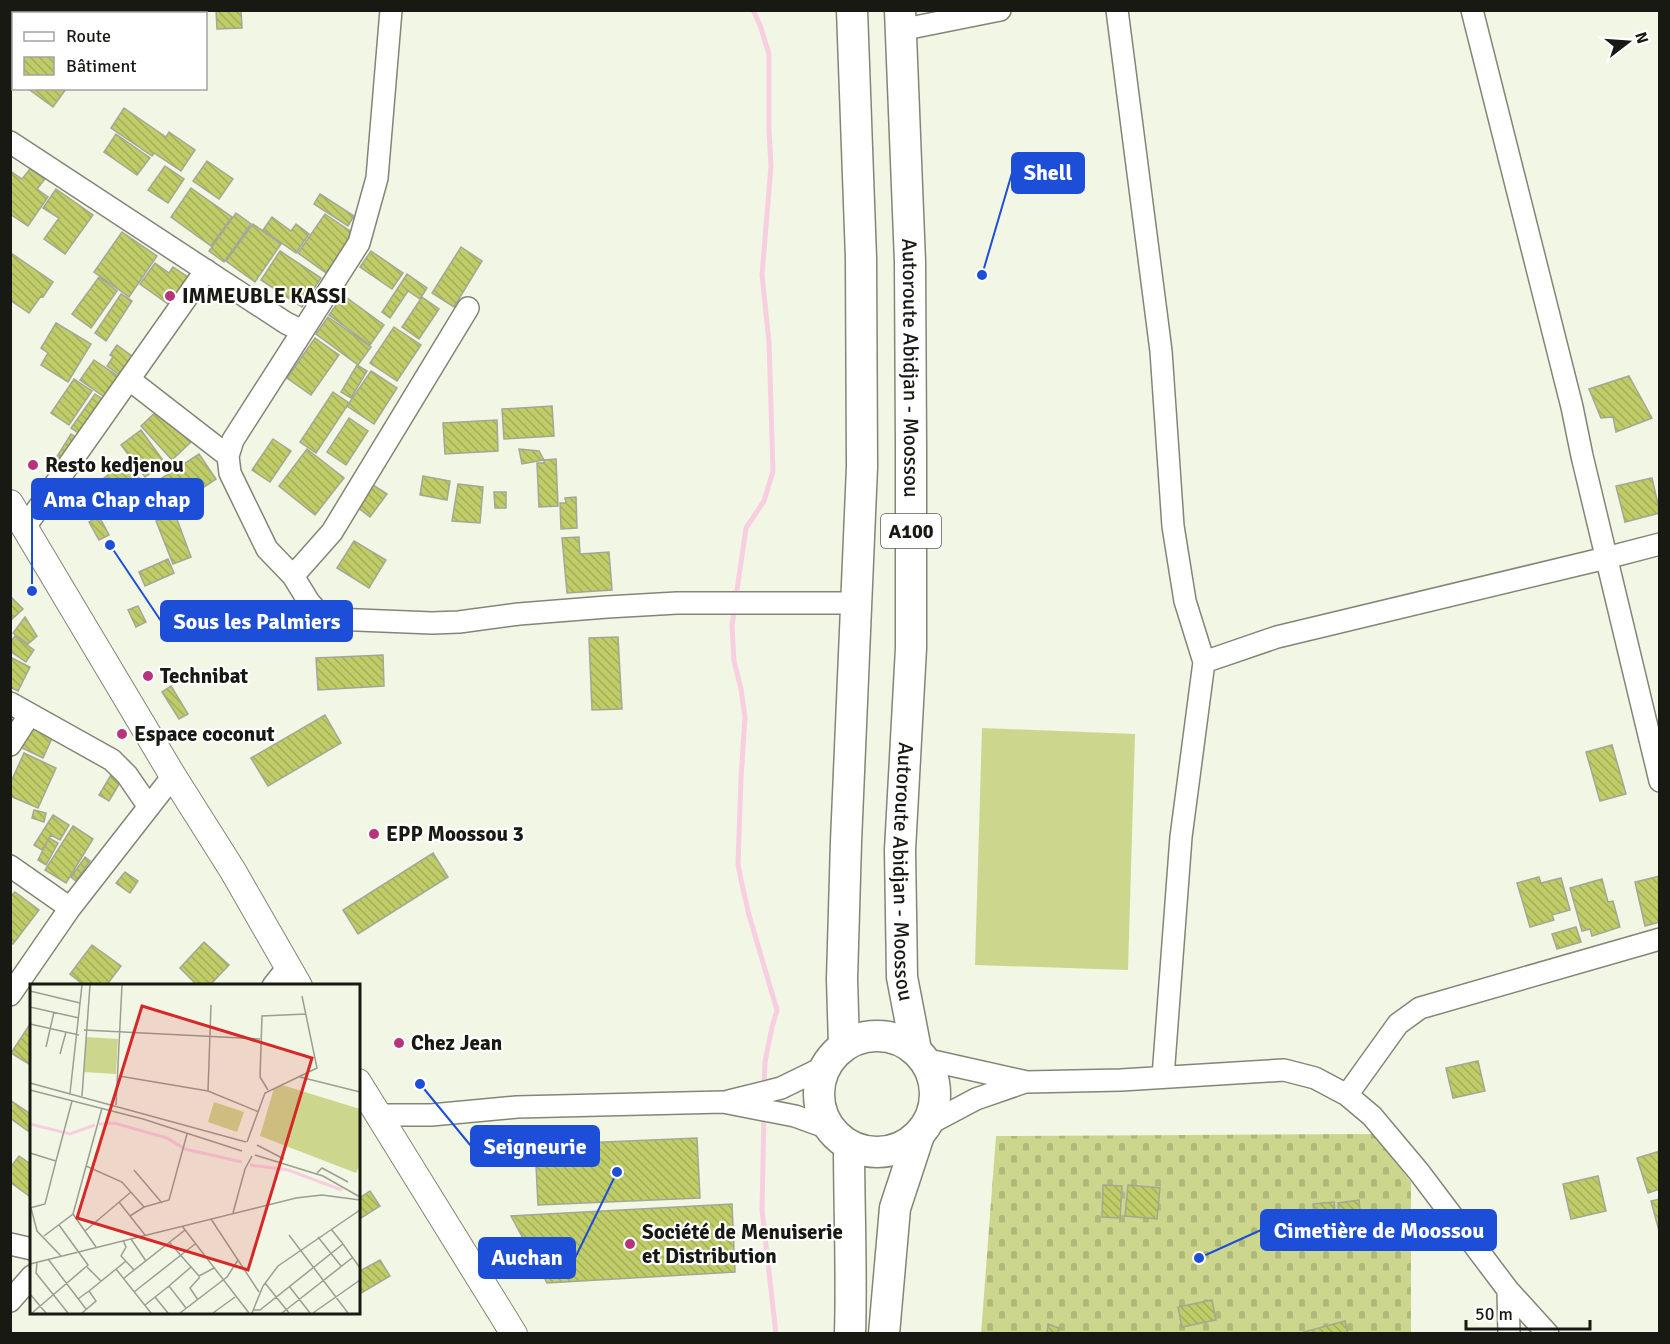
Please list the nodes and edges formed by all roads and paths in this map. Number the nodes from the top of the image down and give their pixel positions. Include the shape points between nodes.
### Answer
1 (391, 10) edge
2 (852, 10) edge
3 (1000, 10) edge
4 (1117, 10) edge
5 (1472, 10) edge
6 (900, 20) edge
7 (10, 142) edge
8 (206, 270) junction
9 (468, 308) dead end
10 (302, 331) junction
11 (130, 380) junction
12 (228, 456) junction
13 (10, 502) edge
14 (25, 527) junction
15 (1659, 544) edge
16 (1606, 558) junction
17 (293, 576) junction
18 (855, 603) junction
19 (1204, 662) junction
20 (10, 704) edge
21 (30, 714) junction
22 (10, 744) edge
23 (173, 776) junction
24 (1659, 780) edge
25 (149, 807) junction
26 (10, 866) edge
27 (69, 908) junction
28 (1659, 939) edge
29 (287, 980) edge
30 (10, 995) edge
31 (920, 1054) junction
32 (835, 1056) junction
33 (1163, 1077) junction
34 (1027, 1082) junction
35 (360, 1085) edge
36 (1347, 1095) junction
37 (723, 1102) junction
38 (378, 1115) junction
39 (923, 1130) junction
40 (840, 1137) junction
41 (10, 1244) edge
42 (30, 1249) edge
43 (30, 1278) edge
44 (1508, 1290) junction
45 (10, 1301) edge
46 (514, 1334) edge
47 (850, 1334) edge
48 (884, 1334) edge
49 (1509, 1334) edge
50 (1548, 1334) edge

1 - 10 street via 377,178 359,243
2 - 18 highway, A100 via 861,270 862,467
3 - 6 street
4 - 19 street via 1161,351 1173,526 1185,601
5 - 16 street
6 - 31 highway, Autoroute Abidjan - Moossou / A100 via 910,262 911,436 911,648 900,850 902,977
7 - 8 street
8 - 10 street
8 - 11 street
9 - 17 street via 332,532
10 - 12 street via 233,440
11 - 12 street
11 - 14 street
12 - 17 street via 230,473 267,549
13 - 14 main road
14 - 23 main road
15 - 16 street
16 - 19 street via 1277,637
16 - 24 street
17 - 18 street via 319,613 333,619 410,623 459,622 607,606
18 - 32 highway, A100 via 842,980
19 - 33 street via 1181,837
20 - 21 street
21 - 22 street
21 - 25 street via 112,760
23 - 25 street
23 - 29 main road via 233,872
25 - 27 street
26 - 27 street
27 - 30 street
28 - 36 street via 1420,1008 1398,1024
31 - 32 highway via 900,1040 880,1035 861,1037
31 - 34 street
31 - 39 highway via 932,1074 936,1091 934,1109
32 - 37 street via 781,1088
32 - 40 highway via 820,1082 819,1098 823,1114
33 - 34 street
33 - 36 street via 1284,1070 1315,1078
34 - 39 street via 976,1099
35 - 38 main road
36 - 44 street via 1372,1116 1419,1172
37 - 38 street
37 - 40 street via 795,1116
38 - 46 main road
39 - 40 highway via 904,1146 886,1152 867,1151
39 - 48 highway via 895,1208
40 - 47 highway via 849,1206
41 - 42 street
43 - 45 street
44 - 49 street
44 - 50 street

